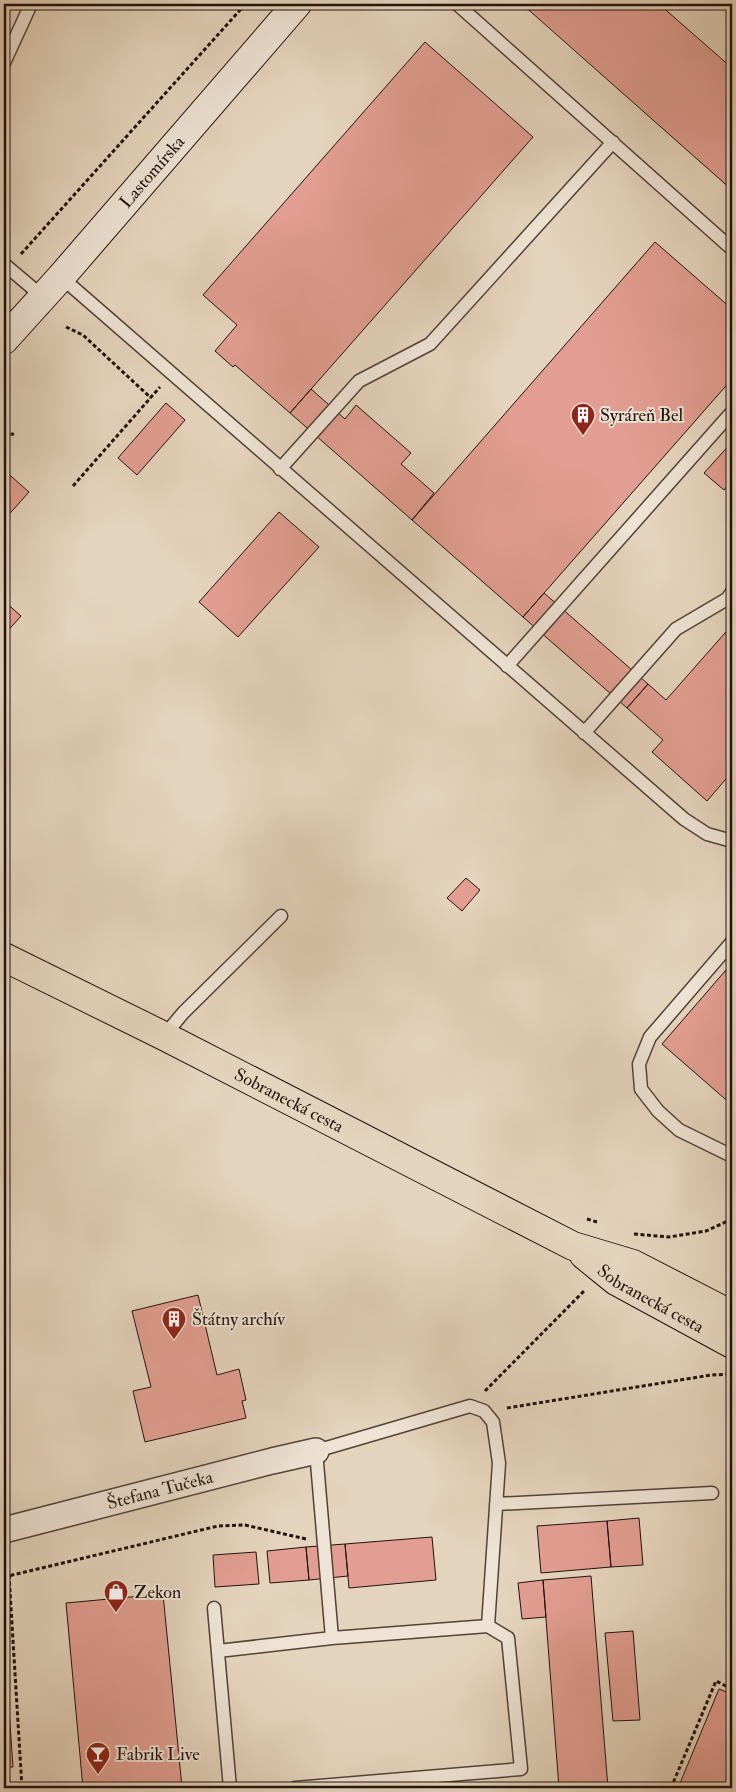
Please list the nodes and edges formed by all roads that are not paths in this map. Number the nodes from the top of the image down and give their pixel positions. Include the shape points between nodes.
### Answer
1 (31, 4) edge
2 (298, 4) edge
3 (458, 4) edge
4 (4, 63) edge
5 (613, 142) junction
6 (732, 248) edge
7 (6, 266) edge
8 (61, 277) junction
9 (43, 297) junction
10 (4, 340) edge
11 (732, 412) edge
12 (280, 469) junction
13 (732, 592) edge
14 (507, 666) junction
15 (584, 733) junction
16 (732, 841) edge
17 (280, 916) dead end
18 (732, 942) edge
19 (4, 957) edge
20 (164, 1036) junction
21 (732, 1156) edge
22 (573, 1246) junction
23 (732, 1315) edge
24 (732, 1344) edge
25 (316, 1451) junction
26 (712, 1493) dead end
27 (496, 1504) junction
28 (4, 1530) edge
29 (214, 1608) dead end
30 (488, 1626) junction
31 (332, 1638) junction
32 (218, 1651) junction
33 (230, 1788) edge
34 (295, 1788) edge

1 - 4 lane
2 - 8 street, Lastomírska
3 - 5 lane
5 - 6 lane
5 - 12 lane via 430,344 359,381
7 - 9 lane
8 - 9 street, Lastomírska
8 - 12 lane
9 - 10 street, Lastomírska
11 - 14 lane
12 - 14 lane
13 - 15 lane via 727,599 676,629
14 - 15 lane
15 - 16 lane via 684,820 707,834
17 - 20 lane
18 - 21 lane via 650,1037 639,1064 641,1089 658,1111 679,1130
19 - 20 main road, Sobranecká cesta
20 - 22 main road, Sobranecká cesta
22 - 23 main road, Sobranecká cesta via 633,1264
22 - 24 main road, Sobranecká cesta via 616,1281
25 - 27 lane via 470,1406 484,1411 493,1422 499,1463
25 - 28 street, Štefana Tučeka
25 - 31 lane
26 - 27 lane
27 - 30 lane
29 - 32 lane
30 - 31 lane
30 - 34 lane via 508,1638 521,1769
31 - 32 lane
32 - 33 lane

